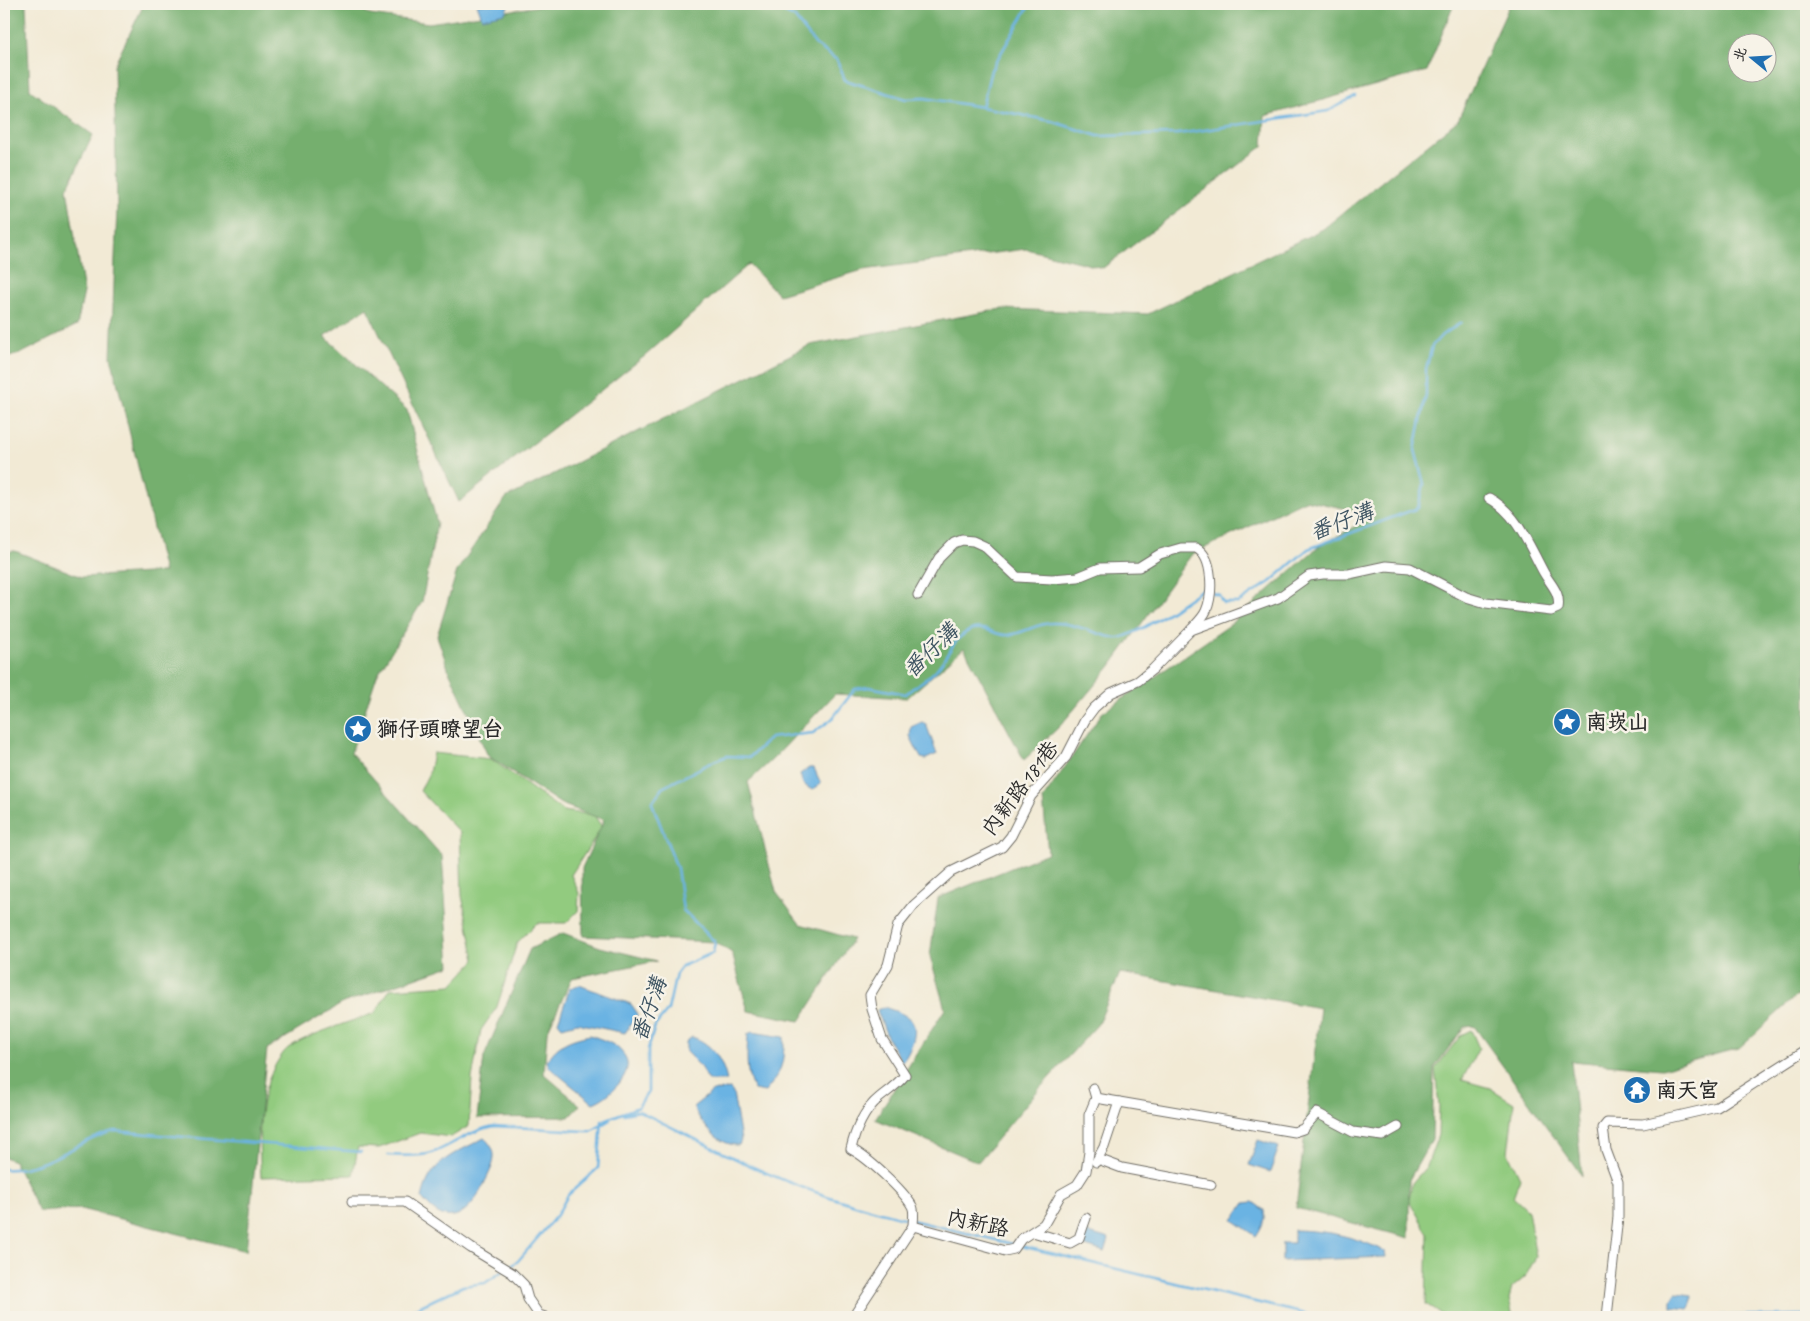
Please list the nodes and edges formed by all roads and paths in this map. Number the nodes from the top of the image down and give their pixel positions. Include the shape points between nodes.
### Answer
1 (1490, 498) dead end
2 (918, 595) dead end
3 (1191, 630) junction
4 (1806, 1050) edge
5 (1093, 1088) dead end
6 (1096, 1098) junction
7 (1119, 1102) junction
8 (1398, 1127) dead end
9 (1098, 1158) junction
10 (1086, 1166) junction
11 (1211, 1185) dead end
12 (352, 1202) dead end
13 (1086, 1218) dead end
14 (913, 1226) junction
15 (1033, 1232) junction
16 (544, 1317) edge
17 (850, 1317) edge
18 (1607, 1317) edge

1 - 3 street, 內新路181巷 via 1500,504 1527,538 1560,599 1558,608 1552,611 1486,603 1400,566 1386,566 1349,574 1310,576 1278,598
2 - 3 street via 939,558 954,543 962,540 984,546 1017,577 1052,579 1078,577 1100,568 1139,567 1160,554 1196,548 1206,557 1212,583 1206,612
3 - 14 street, 內新路181巷 via 1153,669 1094,708 1066,757 1031,796 1002,847 951,872 914,905 898,926 888,965 870,995 882,1039 906,1075 868,1110 853,1137 851,1149 862,1155 904,1195 913,1208
4 - 18 street via 1717,1107 1643,1124 1608,1123 1603,1128 1606,1150 1618,1182 1618,1217
5 - 6 street
6 - 7 street
6 - 10 street, 內新路 via 1089,1115
7 - 8 street via 1294,1132 1303,1129 1317,1113 1353,1132 1382,1136
7 - 9 street
9 - 10 street
9 - 11 street via 1122,1168
10 - 15 street, 內新路 via 1077,1185 1061,1194 1044,1224
12 - 16 street via 405,1202 512,1273 524,1285 528,1300
13 - 15 street via 1079,1238 1070,1243
14 - 15 street, 內新路 via 1005,1251 1014,1249 1021,1238
14 - 17 street

